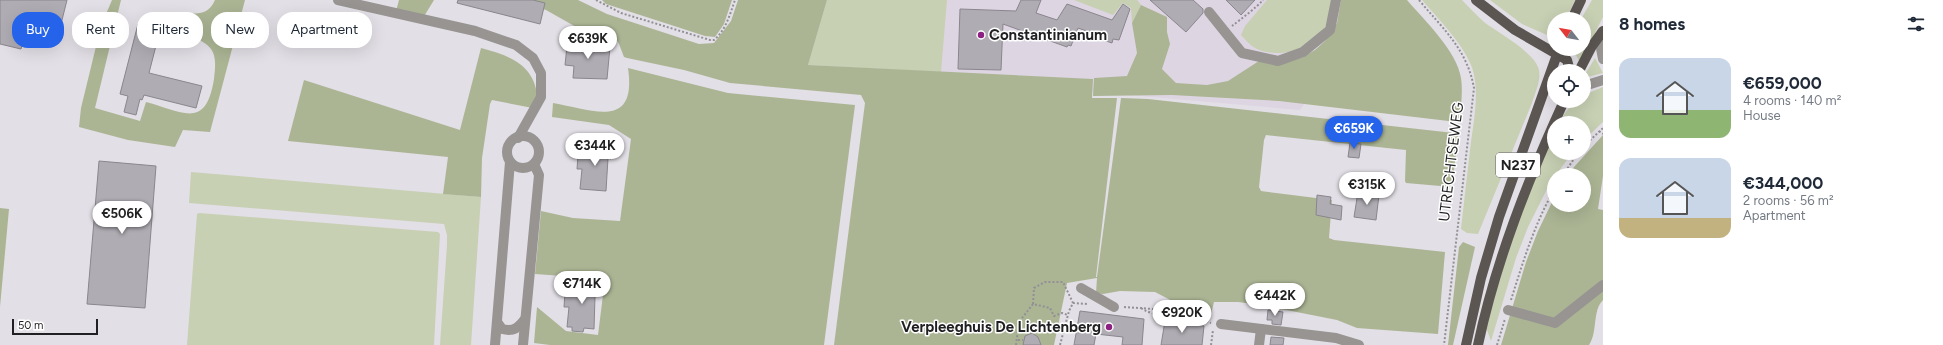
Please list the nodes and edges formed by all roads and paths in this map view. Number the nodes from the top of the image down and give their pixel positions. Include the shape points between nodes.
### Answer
1 (338, 0) edge
2 (596, 0) edge
3 (734, 0) edge
4 (1263, 0) edge
5 (1336, 0) edge
6 (1418, 0) edge
7 (1476, 0) edge
8 (1581, 0) edge
9 (1209, 12) dead end
10 (1575, 12) edge
11 (1225, 31) junction
12 (1603, 31) edge
13 (1547, 46) edge
14 (1556, 56) edge
15 (1603, 59) edge
16 (1583, 64) edge
17 (1603, 80) edge
18 (1591, 84) edge
19 (1561, 108) edge
20 (1603, 128) edge
21 (1599, 131) junction
22 (1603, 134) edge
23 (518, 138) junction
24 (1591, 139) edge
25 (510, 162) junction
26 (534, 164) junction
27 (1547, 203) edge
28 (1603, 285) edge
29 (1082, 288) dead end
30 (1073, 303) junction
31 (1033, 304) junction
32 (1091, 304) dead end
33 (1114, 307) joint
34 (1141, 307) junction
35 (1508, 310) junction
36 (1176, 313) junction
37 (1068, 315) junction
38 (525, 319) junction
39 (497, 322) junction
40 (1221, 324) dead end
41 (1261, 329) junction
42 (1018, 340) junction
43 (1023, 340) dead end
44 (1468, 344) edge
45 (496, 345) edge
46 (522, 345) edge
47 (1016, 345) edge
48 (1060, 345) edge
49 (1211, 345) edge
50 (1259, 345) edge
51 (1359, 345) edge
52 (1444, 345) edge
53 (1478, 345) edge
54 (1497, 345) edge

1 - 23 street via 475,31 516,45 533,58 540,73 541,97
2 - 3 path via 621,13 710,40 714,40 720,34 729,18
4 - 11 path
5 - 11 street via 1330,30 1303,52 1278,62 1242,53
6 - 52 path, UTRECHTSEWEG via 1465,56 1474,88
7 - 13 main road via 1515,30
8 - 10 main road
9 - 11 street
12 - 15 street via 1600,43
12 - 16 main road
14 - 44 main road, N237 via 1499,217 1481,278
17 - 18 street
19 - 53 main road, N237 via 1509,233 1493,281
20 - 21 path
21 - 22 path
21 - 24 path
23 - 25 street via 509,145 507,154
23 - 26 street via 524,136 532,139 538,147 538,156
25 - 26 street via 522,168
25 - 39 street
26 - 38 street via 539,175
27 - 35 path via 1528,247
28 - 35 street via 1555,323
29 - 33 street
30 - 31 path via 1063,282 1045,282 1034,288
30 - 32 path
30 - 37 path
31 - 37 path via 1050,308 1054,316 1062,313
31 - 42 path via 1019,322
33 - 34 path
34 - 36 path
34 - 36 path via 1154,315
35 - 54 path
36 - 49 path via 1213,324
37 - 48 path
38 - 39 street via 518,328 511,331 502,329
38 - 46 street
39 - 45 street
40 - 41 street
41 - 50 street
41 - 51 street via 1336,338
42 - 43 path
42 - 47 path

